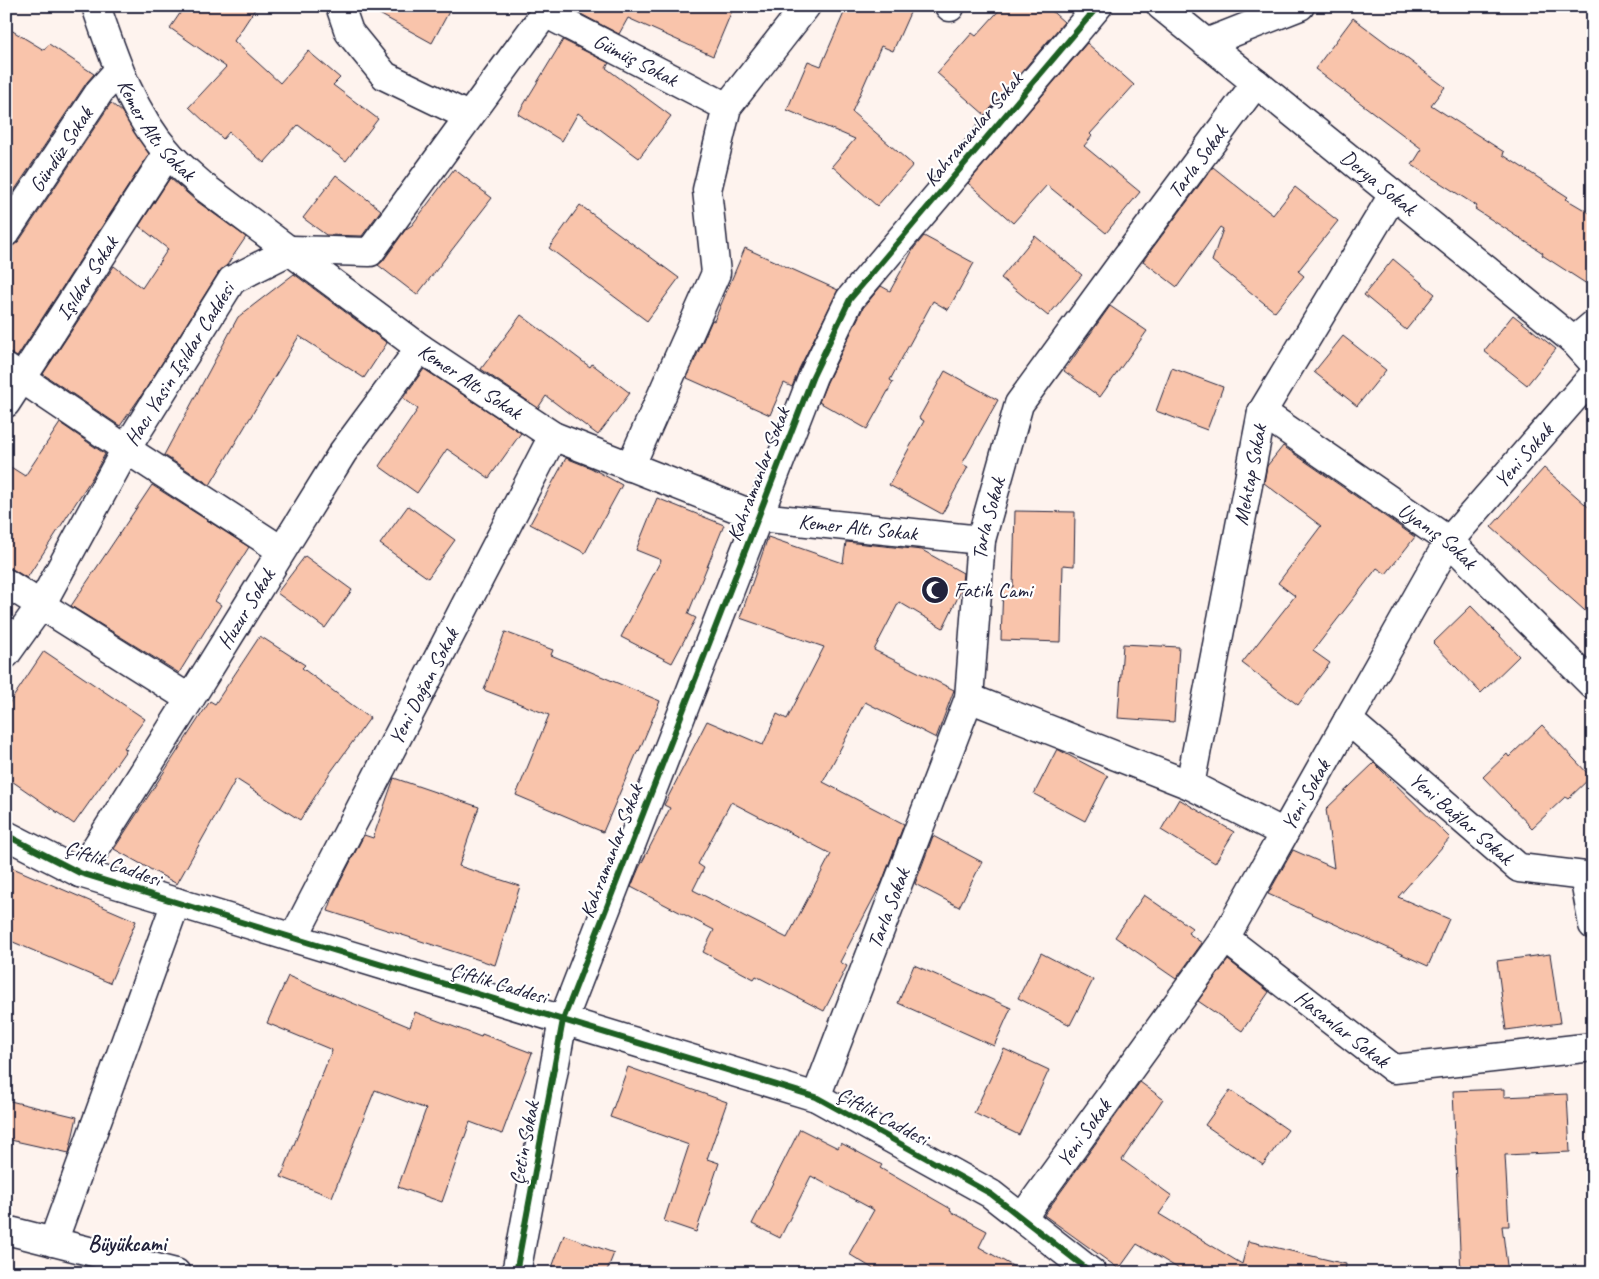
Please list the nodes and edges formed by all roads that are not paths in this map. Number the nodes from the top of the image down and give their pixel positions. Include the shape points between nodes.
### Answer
1 (96, 6) edge
2 (340, 6) edge
3 (806, 6) edge
4 (1098, 6) edge
5 (1161, 6) edge
6 (1300, 6) edge
7 (546, 10) edge
8 (1206, 43) junction
9 (119, 70) junction
10 (1256, 83) junction
11 (727, 107) junction
12 (468, 116) junction
13 (168, 153) junction
14 (1393, 195) junction
15 (6, 232) edge
16 (291, 250) junction
17 (1584, 333) edge
18 (420, 348) junction
19 (1593, 362) edge
20 (14, 374) edge
21 (1593, 376) edge
22 (6, 403) edge
23 (1262, 412) junction
24 (553, 436) junction
25 (126, 449) junction
26 (630, 468) junction
27 (759, 517) junction
28 (982, 540) junction
29 (1449, 541) junction
30 (281, 550) junction
31 (6, 583) edge
32 (41, 605) junction
33 (6, 654) edge
34 (1593, 685) edge
35 (969, 698) junction
36 (190, 699) junction
37 (1348, 720) junction
38 (1190, 785) junction
39 (1284, 833) junction
40 (6, 836) edge
41 (80, 873) junction
42 (1589, 876) edge
43 (176, 902) junction
44 (1593, 925) edge
45 (294, 938) junction
46 (1225, 938) junction
47 (563, 1020) junction
48 (1593, 1046) edge
49 (816, 1097) junction
50 (1022, 1218) junction
51 (6, 1230) edge
52 (53, 1242) junction
53 (176, 1273) edge
54 (516, 1273) edge
55 (1092, 1273) edge

1 - 9 street, Kemer Altı Sokak
2 - 12 street via 349,32 385,76
3 - 11 street
4 - 27 street, Kahramanlar Sokak via 850,300 813,376
5 - 8 street, Derya Sokak
6 - 8 street
7 - 11 street, Gümüş Sokak
7 - 12 street, Hacı Yasin Işıldar Caddesi
8 - 10 street, Derya Sokak
9 - 13 street, Kemer Altı Sokak via 130,96
9 - 15 street, Gündüz Sokak via 100,91
10 - 14 street, Derya Sokak
10 - 28 street, Tarla Sokak via 1019,404
11 - 26 street via 708,190 716,273
12 - 16 street, Hacı Yasin Işıldar Caddesi via 370,252
13 - 16 street, Kemer Altı Sokak via 204,188
13 - 20 street, Işıldar Sokak
14 - 17 street, Derya Sokak
14 - 23 street, Mehtap Sokak
16 - 18 street, Kemer Altı Sokak
16 - 25 street, Hacı Yasin Işıldar Caddesi via 232,280
17 - 19 street, Derya Sokak
18 - 24 street, Kemer Altı Sokak
18 - 30 street, Huzur Sokak via 342,452
20 - 22 street, Işıldar Sokak
20 - 25 street
21 - 29 street, Yeni Sokak
23 - 29 street, Uyanış Sokak
23 - 38 street, Mehtap Sokak
24 - 26 street, Kemer Altı Sokak
24 - 45 street, Yeni Doğan Sokak
25 - 30 street
25 - 32 street, Hacı Yasin Işıldar Caddesi
26 - 27 street, Kemer Altı Sokak
27 - 28 street, Kemer Altı Sokak
27 - 47 street, Kahramanlar Sokak
28 - 35 street, Tarla Sokak
29 - 34 street, Uyanış Sokak
29 - 37 street, Yeni Sokak
30 - 36 street, Huzur Sokak
31 - 32 street
32 - 33 street, Hacı Yasin Işıldar Caddesi
32 - 36 street
35 - 38 street
35 - 49 street, Tarla Sokak
36 - 41 street, Huzur Sokak
37 - 39 street, Yeni Sokak
37 - 42 street, Yeni Bağlar Sokak via 1519,868
38 - 39 street
39 - 46 street, Yeni Sokak
40 - 41 street, Çiftlik Caddesi
41 - 43 street, Çiftlik Caddesi
42 - 44 street
43 - 45 street, Çiftlik Caddesi
43 - 52 street
45 - 47 street, Çiftlik Caddesi
46 - 48 street, Hasanlar Sokak via 1394,1069
46 - 50 street, Yeni Sokak
47 - 49 street, Çiftlik Caddesi
47 - 54 street, Çetin Sokak
49 - 50 street, Çiftlik Caddesi via 991,1194
50 - 55 street, Çiftlik Caddesi
51 - 52 street
52 - 53 street

